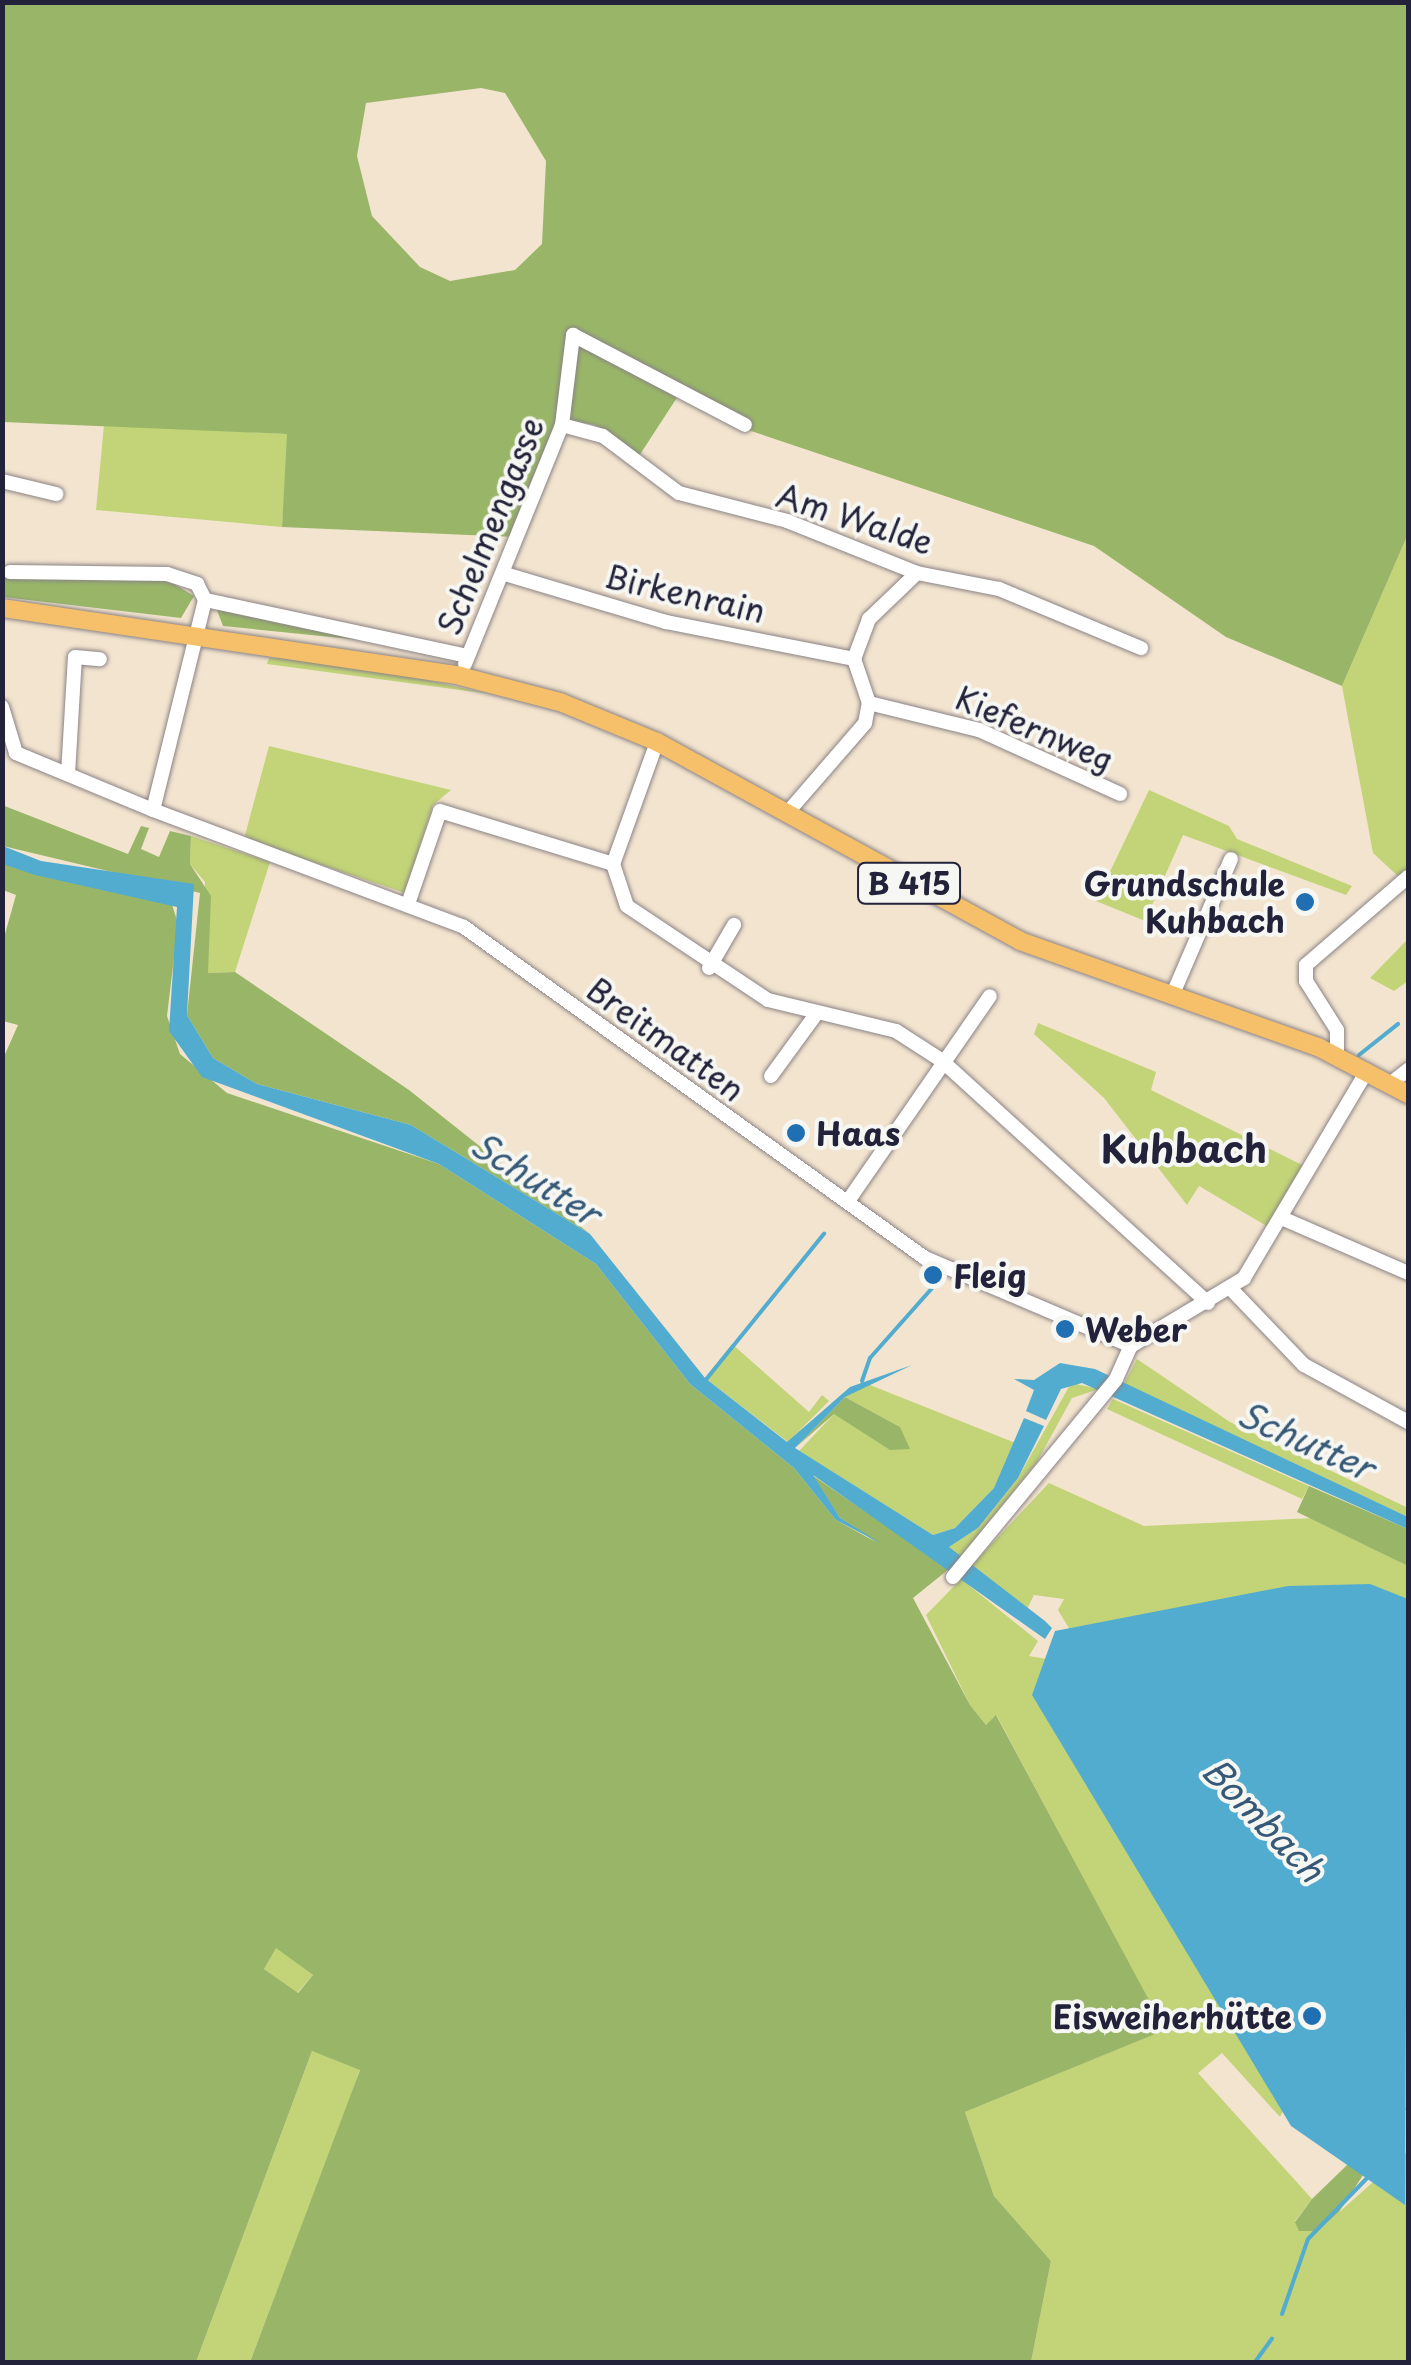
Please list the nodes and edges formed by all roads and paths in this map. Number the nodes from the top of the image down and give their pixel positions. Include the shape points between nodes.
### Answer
1 (562, 425) junction
2 (745, 425) dead end
3 (2, 480) edge
4 (56, 494) dead end
5 (10, 572) dead end
6 (917, 573) junction
7 (505, 574) junction
8 (205, 600) junction
9 (2, 608) edge
10 (199, 636) junction
11 (1141, 648) dead end
12 (468, 656) junction
13 (100, 659) dead end
14 (854, 659) junction
15 (460, 676) junction
16 (868, 703) junction
17 (2, 707) edge
18 (657, 742) junction
19 (68, 774) junction
20 (1120, 794) dead end
21 (153, 810) junction
22 (788, 812) junction
23 (1231, 859) dead end
24 (613, 864) junction
25 (1408, 877) edge
26 (408, 902) junction
27 (734, 925) dead end
28 (710, 968) junction
29 (990, 996) dead end
30 (1172, 996) junction
31 (817, 1013) junction
32 (1336, 1056) junction
33 (941, 1060) junction
34 (1408, 1070) edge
35 (1367, 1071) junction
36 (772, 1076) dead end
37 (1390, 1084) junction
38 (1408, 1094) edge
39 (848, 1201) junction
40 (1284, 1219) junction
41 (1408, 1273) edge
42 (1232, 1288) junction
43 (1208, 1302) junction
44 (1131, 1346) junction
45 (1408, 1422) edge
46 (952, 1577) dead end

1 - 2 street, Schelmengasse via 573,334
1 - 6 street, Am Walde via 603,436 679,494 787,522
1 - 7 street, Schelmengasse
3 - 4 street
5 - 8 street via 167,574 197,584
6 - 11 street, Am Walde via 999,590
6 - 14 street via 869,620
7 - 12 street, Schelmengasse
7 - 14 street, Birkenrain via 666,622
8 - 10 street
8 - 12 street
9 - 10 main road, B 415
10 - 15 main road, B 415
10 - 21 street
12 - 15 street, Schelmengasse
13 - 19 street via 75,657
14 - 16 street
15 - 18 main road, B 415 via 560,702
16 - 20 street, Kiefernweg via 980,730
16 - 22 street via 855,739 813,774
17 - 19 street, Breitmatten via 12,749
18 - 22 main road, B 415
18 - 24 street
19 - 21 street, Breitmatten
21 - 26 street, Breitmatten
22 - 30 main road, B 415 via 1007,935
23 - 30 street
24 - 26 street via 440,811
24 - 28 street via 627,906
25 - 32 street via 1306,965 1306,981 1338,1030
26 - 39 street, Breitmatten via 464,926
27 - 28 street
28 - 31 street
29 - 33 street
30 - 32 main road, B 415
31 - 33 street via 896,1031
31 - 36 street
32 - 35 main road, B 415
33 - 39 street
33 - 43 street
34 - 37 street
35 - 37 main road, B 415
35 - 40 street
37 - 38 main road, B 415
39 - 44 street, Breitmatten via 956,1274
40 - 41 street
40 - 42 street
42 - 43 street
42 - 45 street via 1304,1365
43 - 44 street
44 - 46 street via 1116,1379

